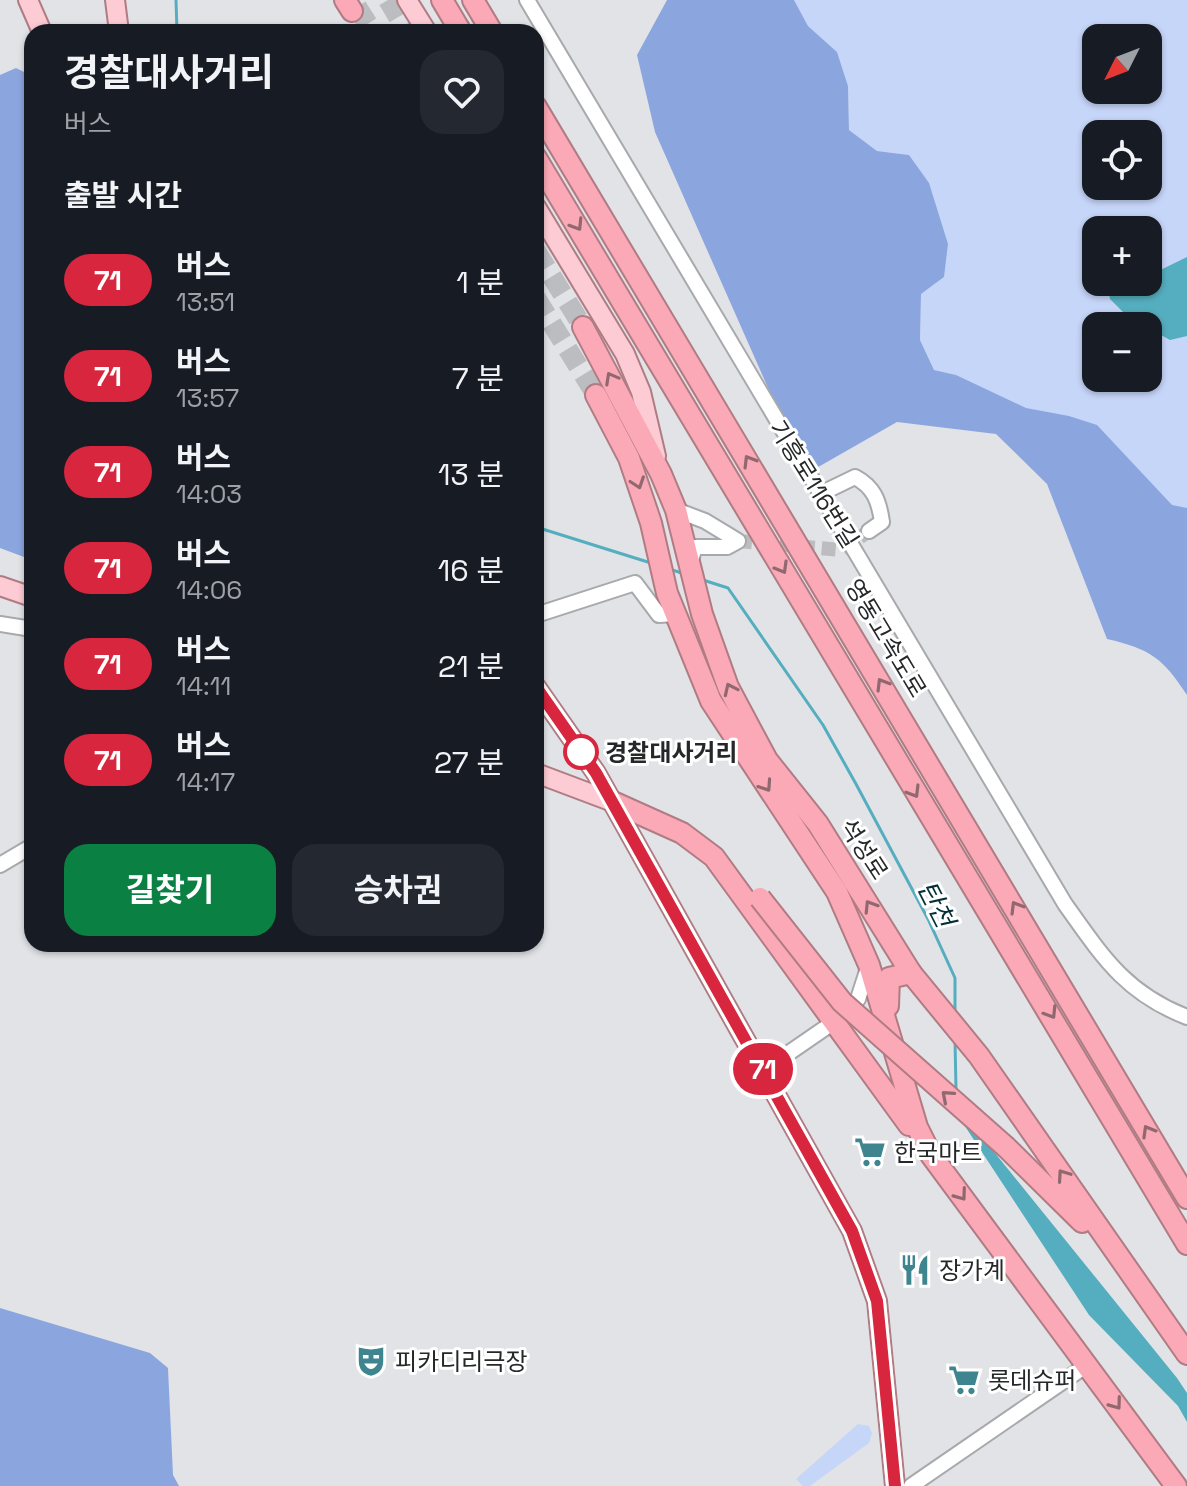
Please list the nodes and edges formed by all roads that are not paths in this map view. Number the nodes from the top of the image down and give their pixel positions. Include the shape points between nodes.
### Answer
1 (28, 0) edge
2 (115, 0) edge
3 (407, 0) edge
4 (442, 0) edge
5 (473, 0) edge
6 (527, 0) edge
7 (38, 24) edge
8 (118, 24) edge
9 (422, 24) edge
10 (456, 24) edge
11 (487, 24) edge
12 (541, 24) edge
13 (544, 29) edge
14 (544, 120) edge
15 (544, 171) edge
16 (544, 220) edge
17 (583, 327) tunnel mouth
18 (596, 395) tunnel mouth
19 (661, 474) junction
20 (820, 494) junction
21 (677, 517) junction
22 (869, 531) dead end
23 (692, 557) dead end
24 (0, 586) edge
25 (24, 594) edge
26 (544, 612) edge
27 (675, 614) junction
28 (0, 624) edge
29 (24, 630) edge
30 (544, 699) edge
31 (544, 776) edge
32 (613, 802) junction
33 (24, 851) edge
34 (0, 865) edge
35 (869, 965) junction
36 (911, 973) junction
37 (1187, 1017) edge
38 (834, 1021) junction
39 (888, 1032) junction
40 (764, 1070) junction
41 (931, 1155) junction
42 (1187, 1198) edge
43 (1187, 1244) edge
44 (1175, 1337) junction
45 (1187, 1354) edge
46 (1087, 1365) junction
47 (895, 1486) edge
48 (911, 1486) edge
49 (1176, 1486) edge

1 - 7 main road
2 - 8 main road
3 - 9 main road
4 - 10 highway
5 - 11 highway
6 - 12 street, 기흥로116번길
13 - 20 street, 기흥로116번길
42 -> 14 highway, 영동고속도로
15 -> 43 highway
16 - 19 main road via 625,354 641,392
19 -> 17 highway, 석성로
18 -> 27 highway, 석성로 via 629,458
19 - 21 highway, 석성로
20 - 22 street via 855,477 867,483 882,522
20 - 37 street, 기흥로116번길 via 1065,904 1130,987
21 - 23 street via 705,521 738,541 727,547 695,547
36 -> 21 highway, 석성로 via 818,824 767,760 728,687
24 - 25 main road
26 - 27 street via 635,583 659,615
27 -> 35 highway, 석성로 via 711,701 837,892
28 - 29 street
30 - 32 main road
31 - 32 main road
32 - 38 highway via 682,833 714,857
32 - 40 main road
44 -> 32 highway, bridge via 1137,1299 1066,1203 842,1002 731,858 703,831 669,814
33 - 34 street
35 - 38 street via 858,999
35 - 39 highway, 석성로
36 - 39 highway via 889,978
44 -> 36 highway, 석성로 via 979,1056
38 - 40 street
38 - 41 highway
39 - 41 highway, 석성로
40 - 47 main road via 852,1231 877,1301
41 -> 46 highway, 석성로
44 - 45 highway, 석성로
46 - 48 street
46 -> 49 highway, 석성로

